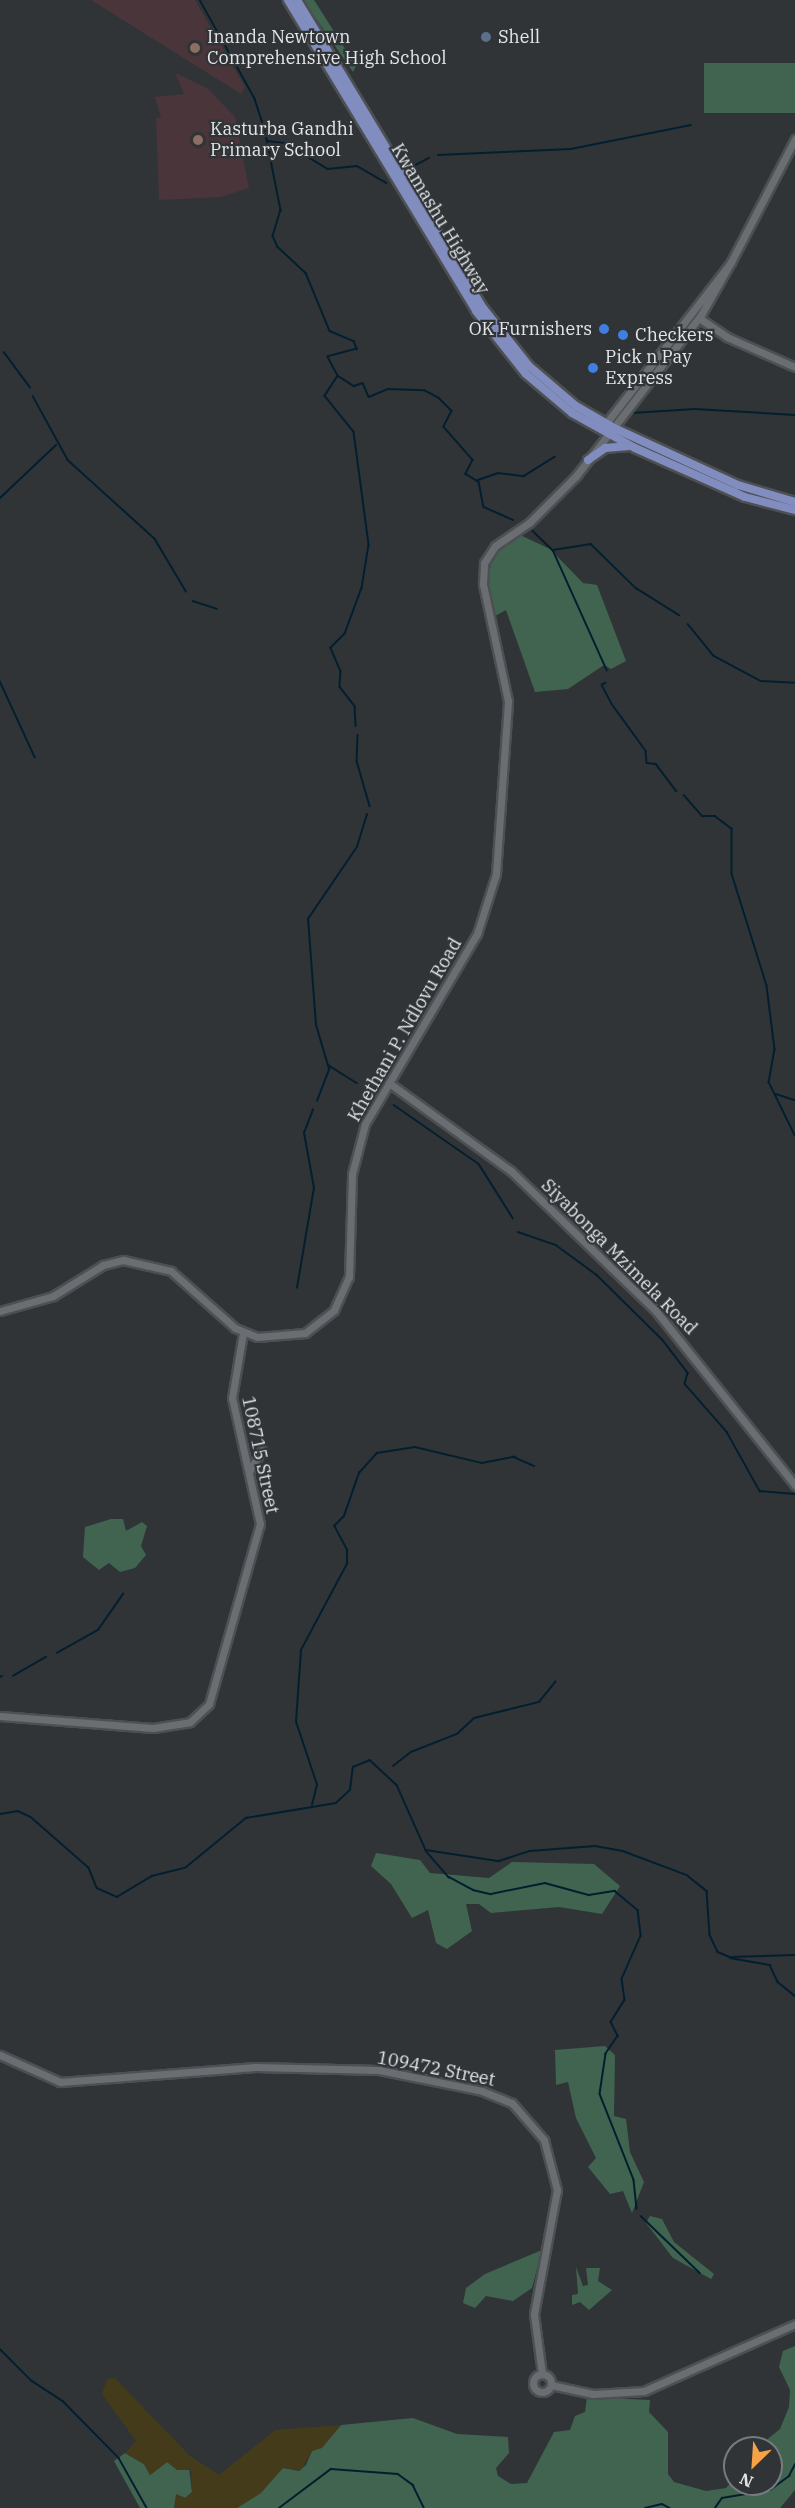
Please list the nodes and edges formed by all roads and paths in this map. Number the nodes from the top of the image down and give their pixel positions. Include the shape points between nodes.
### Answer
1 (288, 0) edge
2 (297, 0) edge
3 (795, 139) edge
4 (730, 262) junction
5 (699, 318) junction
6 (795, 367) edge
7 (606, 430) junction
8 (635, 448) junction
9 (588, 460) junction
10 (795, 502) edge
11 (795, 510) edge
12 (389, 1083) junction
13 (0, 1311) edge
14 (243, 1333) junction
15 (262, 1450) dead end
16 (250, 1470) junction
17 (795, 1485) edge
18 (0, 1716) edge
19 (0, 2055) edge
20 (795, 2324) edge
21 (542, 2374) junction
22 (551, 2385) junction

1 - 7 main road, Kwamashu Highway via 489,331 535,383
2 - 7 main road, Kwamashu Highway via 495,325 545,381
3 - 4 street
4 - 5 street
4 - 7 street
5 - 6 street via 727,338
5 - 7 street
7 - 8 main road, Kwamashu Highway
7 - 9 street, Khethani P. Ndlovu Road
7 - 10 main road, Kwamashu Highway via 738,485
8 - 9 main road via 605,448
8 - 11 main road, Kwamashu Highway via 745,497
9 - 12 street, Khethani P. Ndlovu Road via 556,500 495,546 484,563 483,584 508,701 496,874 477,934
12 - 14 street, Khethani P. Ndlovu Road via 356,1151 349,1276 339,1303 320,1324 295,1336 267,1339
12 - 17 street, Siyabonga Mzimela Road via 511,1171 656,1311
13 - 14 street via 53,1296 112,1262 132,1260 171,1271
14 - 16 street, 108715 Street via 231,1389
15 - 16 street
16 - 18 street, 108715 Street via 260,1524 212,1697 190,1722 130,1729
19 - 21 street, 109472 Street via 60,2082 255,2067 361,2070 462,2087 512,2103 544,2140 557,2190 534,2317
20 - 22 street via 644,2391 593,2394
21 - 22 street
21 - 22 street, 109472 Street via 534,2378 535,2388 544,2392

